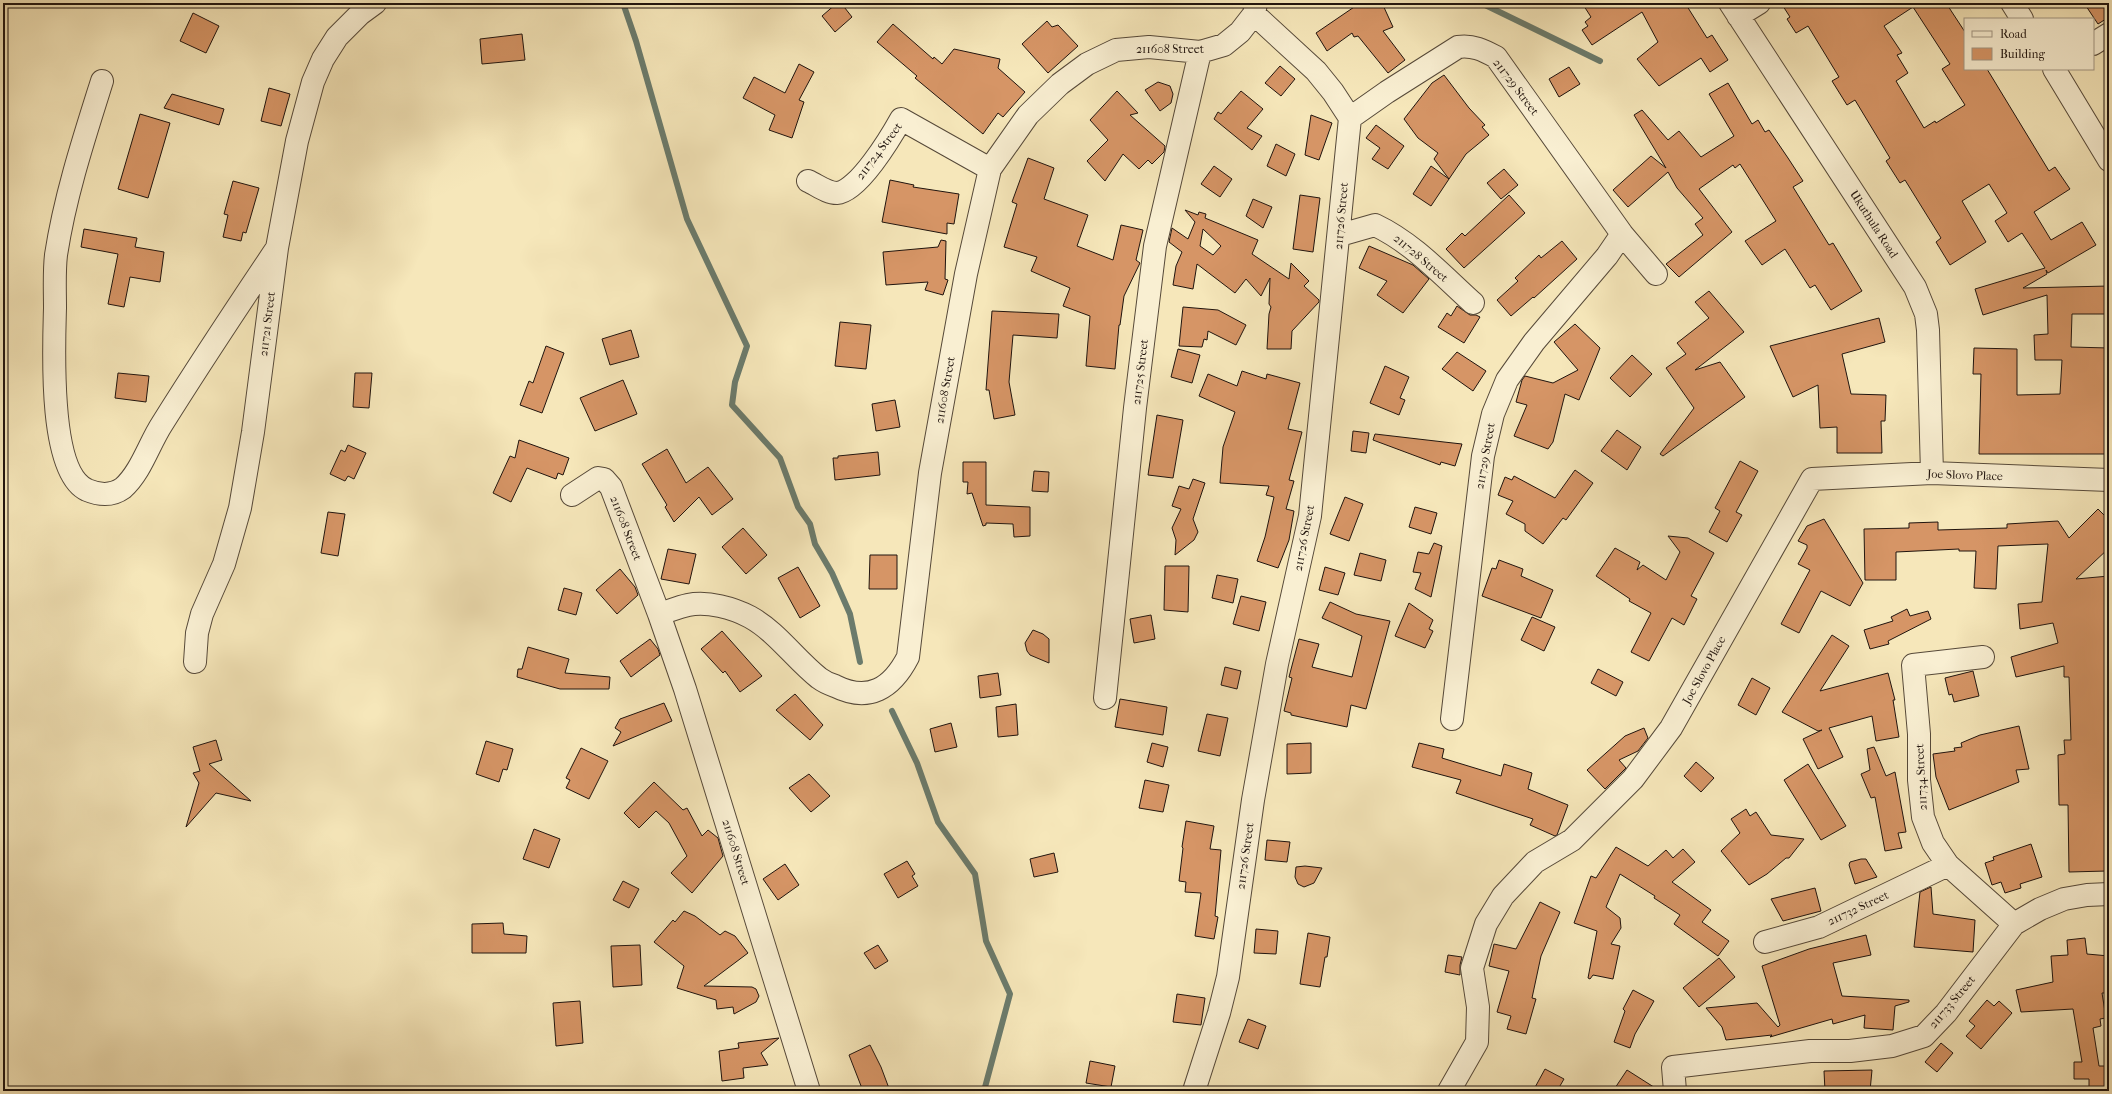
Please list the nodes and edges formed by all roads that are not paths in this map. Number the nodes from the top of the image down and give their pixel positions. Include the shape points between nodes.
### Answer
1 (375, 3) edge
2 (1759, 3) edge
3 (2012, 3) edge
4 (1255, 8) edge
5 (1734, 10) edge
6 (2021, 18) edge
7 (2109, 34) edge
8 (2094, 43) edge
9 (1200, 52) junction
10 (2055, 70) edge
11 (102, 81) dead end
12 (1350, 118) junction
13 (2109, 160) edge
14 (990, 169) junction
15 (808, 181) dead end
16 (1622, 234) junction
17 (1340, 235) junction
18 (276, 248) junction
19 (1656, 274) dead end
20 (1473, 303) dead end
21 (1932, 473) junction
22 (2109, 480) edge
23 (572, 495) dead end
24 (659, 614) junction
25 (1983, 657) dead end
26 (195, 662) dead end
27 (1105, 698) dead end
28 (1452, 718) dead end
29 (1948, 865) junction
30 (2109, 894) edge
31 (2014, 924) junction
32 (1765, 942) dead end
33 (809, 1091) edge
34 (1194, 1091) edge
35 (1449, 1091) edge
36 (1675, 1091) edge

1 - 18 street, 211721 Street via 337,37 313,82 297,141
2 - 5 street
3 - 6 street
4 - 9 street, 211608 Street via 1240,32 1224,45
4 - 12 street via 1316,71
5 - 21 street, Ukuthula Road via 1915,287 1926,314 1928,330
7 - 8 street
9 - 14 street, 211608 Street via 1149,47 1116,50 1087,64 1060,84 1028,115
9 - 27 street, 211725 Street via 1155,246 1135,408
10 - 13 street
11 - 18 street via 74,173 56,256 53,377 59,433 69,469 81,487 97,494 108,494 122,489 134,475 159,428 205,354
12 - 16 street, 211729 Street via 1458,47 1470,46 1484,50 1496,57
12 - 17 street, 211726 Street
14 - 15 street, 211724 Street via 901,119 882,149 853,186 837,193
14 - 24 street, 211608 Street via 966,274 930,474 908,657 899,674 890,683 871,693 850,692 820,679 760,624 737,611 716,605 689,604
16 - 19 street, 211729 Street
16 - 28 street, 211729 Street via 1607,256 1534,342 1507,380 1493,414 1483,456
17 - 20 street, 211728 Street via 1375,225 1389,232 1418,252
17 - 34 street, 211726 Street via 1310,516 1275,671 1253,800 1228,977
18 - 26 street, 211721 Street via 253,432 240,508 226,557 202,614 197,633
21 - 22 street, Joe Slovo Place
21 - 35 street, Joe Slovo Place via 1812,479 1672,728 1633,779 1572,840 1535,862 1503,896 1486,924 1472,968 1478,1007 1477,1042
23 - 24 street, 211608 Street via 598,478 609,482
24 - 33 street, 211608 Street via 685,689
25 - 29 street, 211734 Street via 1913,664 1918,780 1923,817 1933,843
29 - 31 street, 211734 Street
29 - 32 street, 211732 Street via 1819,927
30 - 31 street, 211733 Street via 2064,899
31 - 36 street, 211733 Street via 1946,1013 1924,1036 1892,1046 1850,1051 1810,1051 1672,1067

